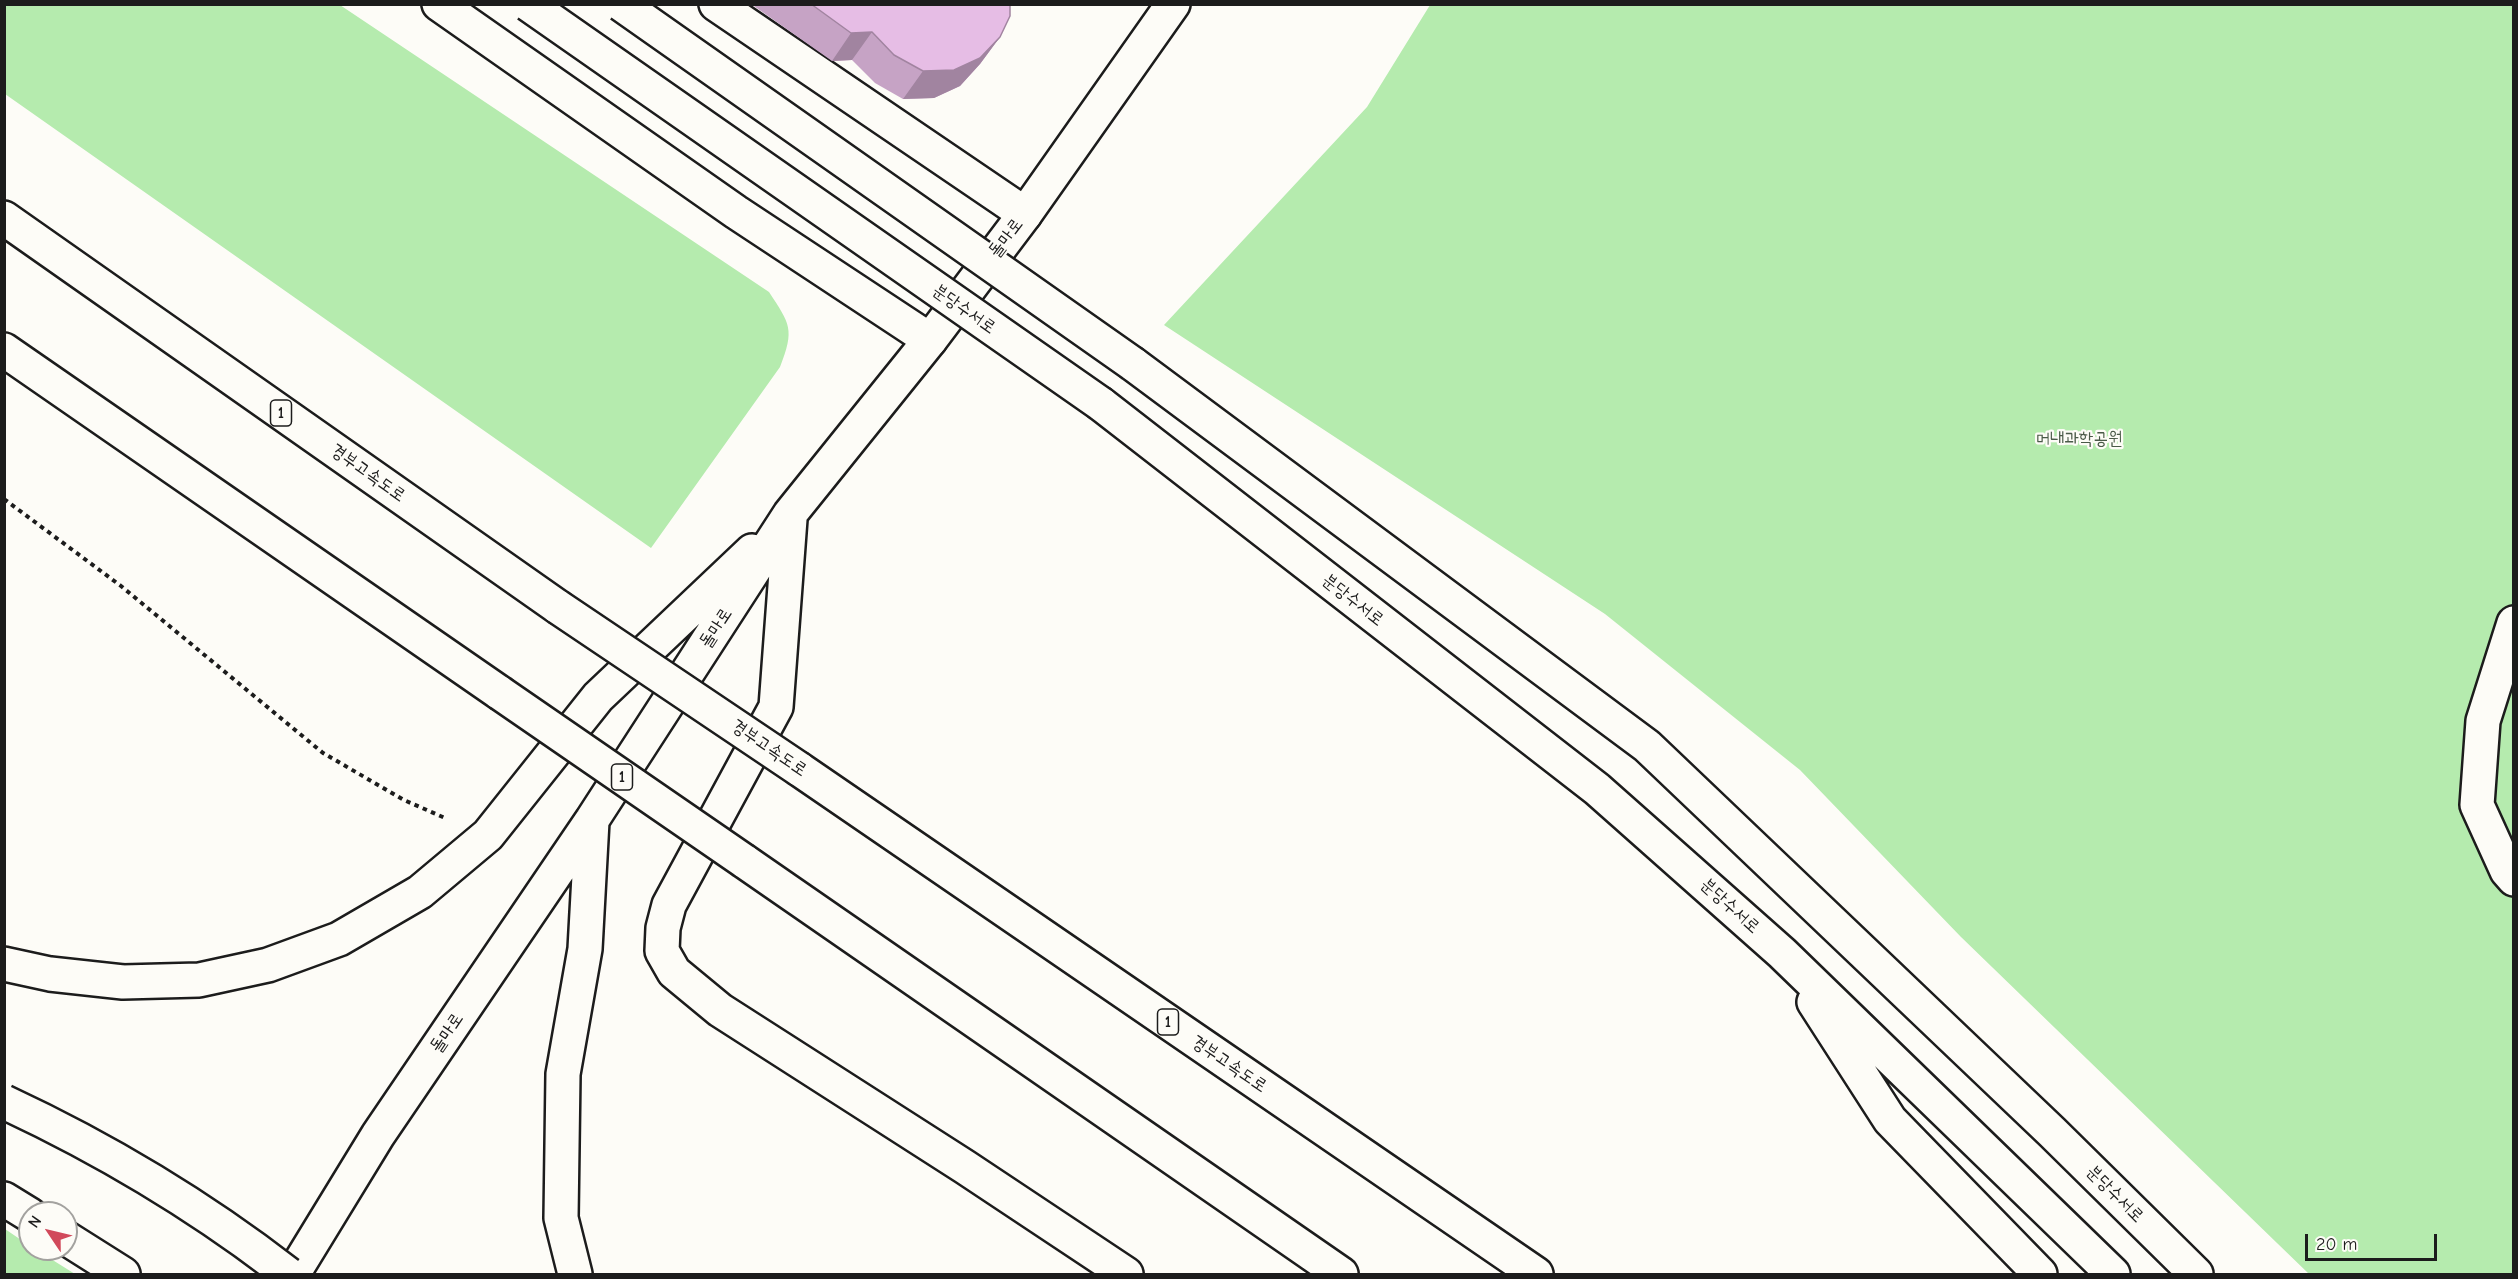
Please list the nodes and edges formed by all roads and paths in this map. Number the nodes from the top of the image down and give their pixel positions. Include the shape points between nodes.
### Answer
1 (439, 4) edge
2 (528, 4) edge
3 (621, 4) edge
4 (716, 4) edge
5 (1173, 4) edge
6 (1024, 214) junction
7 (4, 218) edge
8 (930, 340) junction
9 (4, 350) edge
10 (4, 500) edge
11 (790, 514) junction
12 (2514, 623) edge
13 (592, 820) junction
14 (488, 835) junction
15 (2514, 879) edge
16 (1782, 952) junction
17 (4, 964) edge
18 (4, 1102) edge
19 (378, 1134) junction
20 (4, 1199) edge
21 (18, 1208) edge
22 (78, 1246) edge
23 (123, 1275) edge
24 (264, 1275) edge
25 (288, 1275) edge
26 (293, 1275) edge
27 (575, 1275) edge
28 (1126, 1275) edge
29 (1341, 1275) edge
30 (1536, 1275) edge
31 (2040, 1275) edge
32 (2113, 1275) edge
33 (2196, 1275) edge

1 - 8 main road via 736,212
2 - 16 main road, 분당수서로, bridge via 1101,404 1597,789
3 - 33 main road, 분당수서로, bridge via 1133,364 1647,746 2052,1132
4 - 6 main road
5 - 6 main road, 돌마로
6 - 8 main road, 돌마로
7 - 30 main road, 경부고속도로 / 1, bridge via 558,607
8 - 11 main road, 돌마로
9 - 29 main road, 1, bridge
10 - 14 path via 121,586 323,753 404,800
11 - 13 main road, 돌마로
11 - 14 main road via 598,697
11 - 28 main road via 776,707 669,905 662,951 674,972 720,1010
12 - 15 main road via 2483,721 2477,805 2506,871
13 - 19 main road, 돌마로
13 - 27 main road via 585,949 563,1074 561,1218
14 - 17 main road via 420,892 339,939 268,965 199,980 123,982 50,974
16 - 31 main road via 1890,1120
16 - 32 main road, 분당수서로
18 - 25 main road, bridge via 68,1132 159,1184
19 - 24 main road
19 - 26 main road, 돌마로
20 - 21 main road
22 - 23 main road

